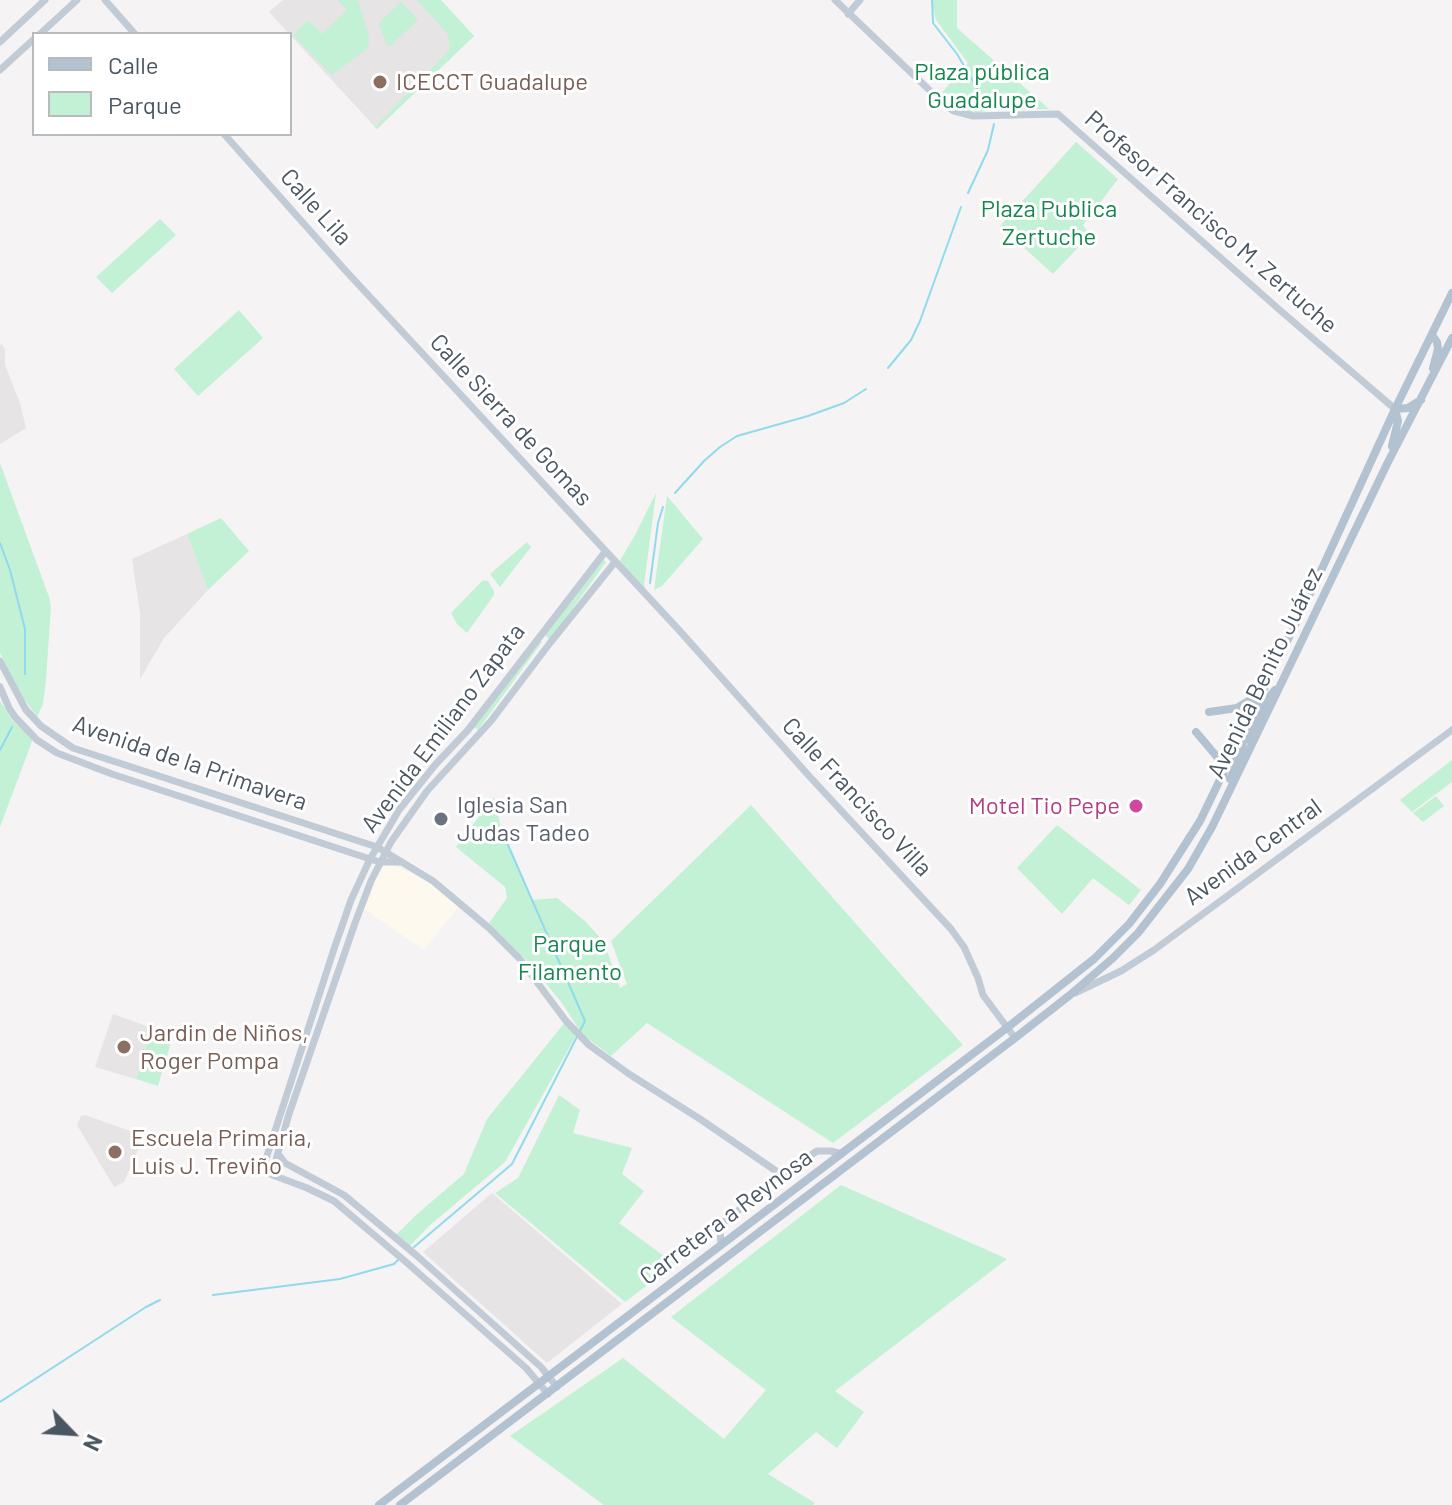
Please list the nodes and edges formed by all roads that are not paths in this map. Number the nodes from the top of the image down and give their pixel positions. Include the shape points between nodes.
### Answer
1 (45, 0) edge
2 (77, 0) edge
3 (105, 0) edge
4 (860, 0) edge
5 (836, 1) edge
6 (848, 14) junction
7 (42, 32) edge
8 (133, 32) edge
9 (32, 41) edge
10 (0, 42) edge
11 (0, 70) edge
12 (226, 136) edge
13 (345, 270) joint
14 (1452, 293) edge
15 (1432, 335) junction
16 (1452, 338) edge
17 (1429, 384) junction
18 (1422, 399) junction
19 (1395, 409) junction
20 (1387, 464) junction
21 (605, 552) junction
22 (615, 562) junction
23 (647, 598) joint
24 (0, 661) edge
25 (1283, 681) junction
26 (0, 687) edge
27 (1263, 692) junction
28 (1209, 712) dead end
29 (1452, 730) edge
30 (1196, 732) dead end
31 (1241, 743) junction
32 (1223, 776) junction
33 (1221, 810) junction
34 (377, 847) junction
35 (386, 851) junction
36 (370, 859) junction
37 (380, 862) junction
38 (400, 862) junction
39 (1094, 959) joint
40 (1070, 995) junction
41 (1008, 1027) junction
42 (1015, 1038) junction
43 (866, 1136) junction
44 (278, 1154) junction
45 (842, 1154) junction
46 (845, 1168) junction
47 (272, 1174) junction
48 (782, 1175) junction
49 (399, 1242) junction
50 (721, 1244) junction
51 (392, 1250) junction
52 (549, 1376) junction
53 (540, 1383) junction
54 (557, 1387) junction
55 (548, 1394) junction
56 (379, 1505) edge
57 (400, 1505) edge

1 - 10 street
2 - 7 street
3 - 8 street
4 - 6 street
5 - 6 street, Profesor Francisco M. Zertuche
6 - 19 street, Profesor Francisco M. Zertuche via 954,111 973,116 1058,114
9 - 11 street
12 - 13 street, Calle Lila
13 - 21 street, Calle Sierra de Gomas
14 - 15 main road, Avenida Benito Juárez
15 - 17 main road via 1438,349
15 - 19 main road, Avenida Benito Juárez
16 - 17 main road, Avenida Benito Juárez
17 - 18 main road, Avenida Benito Juárez
18 - 19 main road
18 - 20 main road, Avenida Benito Juárez
19 - 20 main road via 1398,427
19 - 27 main road, Avenida Benito Juárez
20 - 25 main road, Avenida Benito Juárez
21 - 22 street, Calle Sierra de Gomas
21 - 34 street, Avenida Emiliano Zapata via 468,730 399,810
22 - 23 street, Calle Sierra de Gomas
22 - 35 street, Avenida Emiliano Zapata via 491,721 421,799
23 - 41 street, Calle Francisco Villa via 951,929 983,995
24 - 34 street, Avenida de la Primavera via 26,710 73,748
25 - 31 main road
25 - 33 main road, Avenida Benito Juárez
26 - 36 street, Avenida de la Primavera via 15,717 57,753
27 - 28 main road via 1237,708
27 - 31 main road, Avenida Benito Juárez
29 - 40 street, Avenida Central via 1154,950
30 - 32 main road via 1218,758
31 - 32 main road, Avenida Benito Juárez
31 - 33 main road
32 - 39 main road, Avenida Benito Juárez via 1160,884
33 - 40 main road, Avenida Benito Juárez via 1188,869 1155,913
34 - 35 street, Avenida de la Primavera
34 - 36 street, Avenida Emiliano Zapata
35 - 37 street, Avenida Emiliano Zapata
35 - 38 street, Avenida de la Primavera
36 - 37 street, Avenida de la Primavera
36 - 47 street, Avenida Emiliano Zapata via 262,1171
37 - 38 street, Avenida de la Primavera
37 - 44 street, Avenida Emiliano Zapata
38 - 48 street, Avenida de la Primavera via 433,881 489,928 589,1045
39 - 41 main road, Carretera a Reynosa
40 - 42 main road, Carretera a Reynosa
41 - 42 street, Calle Francisco Villa
41 - 43 main road, Carretera a Reynosa
42 - 46 main road, Carretera a Reynosa
43 - 45 main road, Carretera a Reynosa
43 - 46 main road
44 - 47 street, Avenida Emiliano Zapata
44 - 49 street via 344,1195
45 - 48 street via 817,1151
45 - 50 main road, Carretera a Reynosa
46 - 54 main road, Carretera a Reynosa
47 - 51 street via 334,1201
48 - 50 street via 726,1219
49 - 51 street
49 - 52 street
50 - 52 main road, Carretera a Reynosa
51 - 53 street
52 - 53 main road, Carretera a Reynosa
52 - 54 street
53 - 55 street
53 - 56 main road, Carretera a Reynosa
54 - 55 main road, Carretera a Reynosa
55 - 57 main road, Carretera a Reynosa

